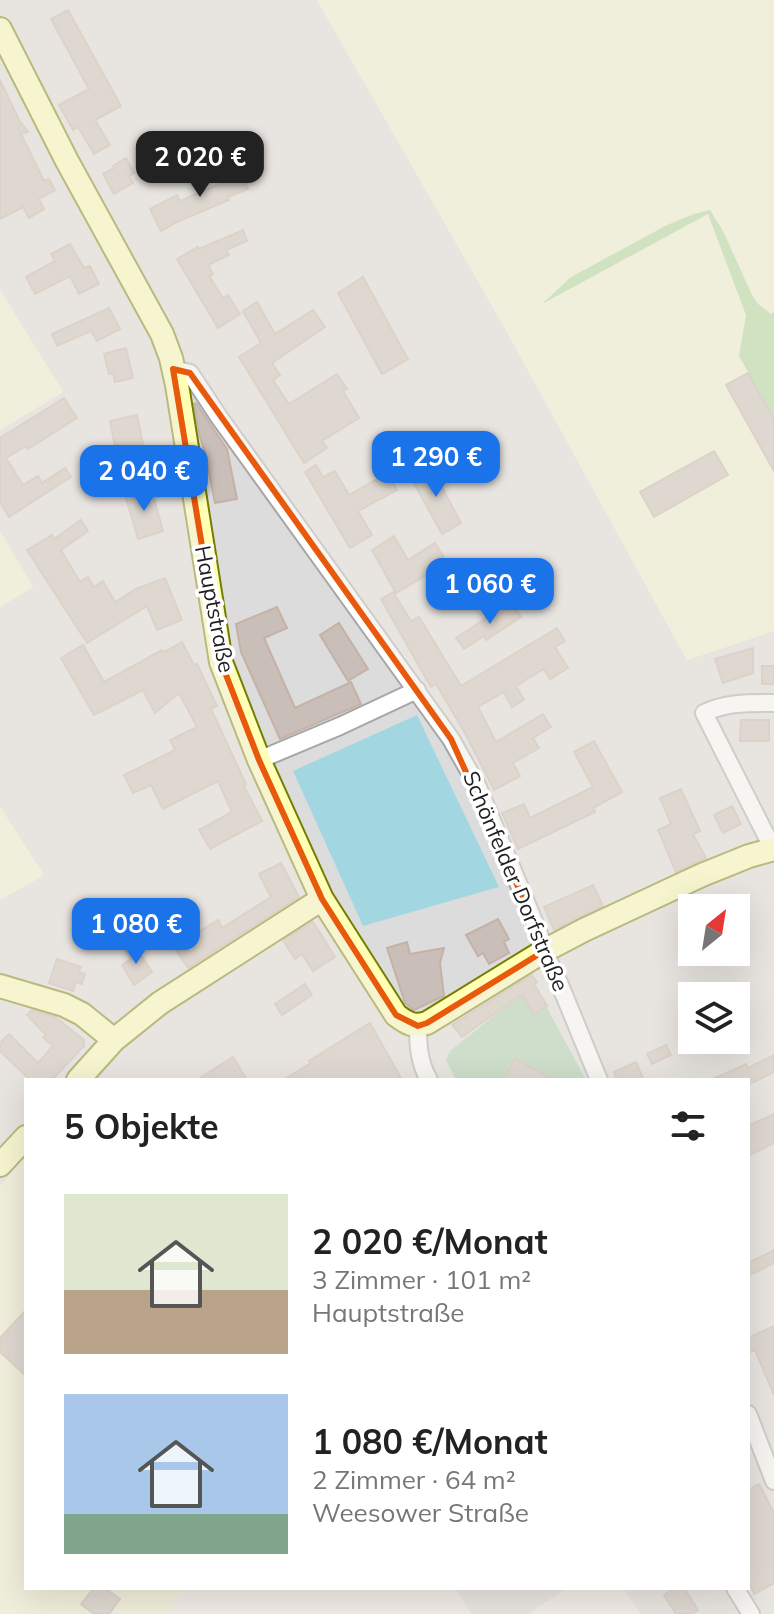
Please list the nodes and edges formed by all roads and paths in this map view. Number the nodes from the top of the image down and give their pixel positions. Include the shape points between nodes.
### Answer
1 (0, 29) edge
2 (173, 369) junction
3 (417, 690) junction
4 (774, 703) edge
5 (259, 760) junction
6 (774, 849) edge
7 (322, 899) junction
8 (544, 951) junction
9 (0, 986) edge
10 (418, 1026) junction
11 (114, 1040) junction
12 (80, 1078) edge
13 (428, 1078) edge
14 (598, 1078) edge
15 (24, 1139) edge
16 (0, 1165) edge
17 (750, 1419) edge
18 (774, 1481) edge
19 (736, 1590) edge
20 (751, 1614) edge

1 - 2 main road, Hauptstraße via 159,328
2 - 3 street, Schönfelder Dorfstraße via 190,373
2 - 5 main road, Hauptstraße via 221,662
3 - 5 street
3 - 8 street, Schönfelder Dorfstraße via 478,787
4 - 6 street via 738,703 704,713
5 - 7 main road, Hauptstraße
6 - 8 main road via 702,875
7 - 10 main road, Hauptstraße via 396,1015
7 - 11 main road via 160,1003
8 - 10 main road
8 - 14 street, Schönfelder Dorfstraße
9 - 11 main road via 64,1005
10 - 13 street via 418,1052
11 - 12 main road
15 - 16 main road
17 - 18 street
19 - 20 street

